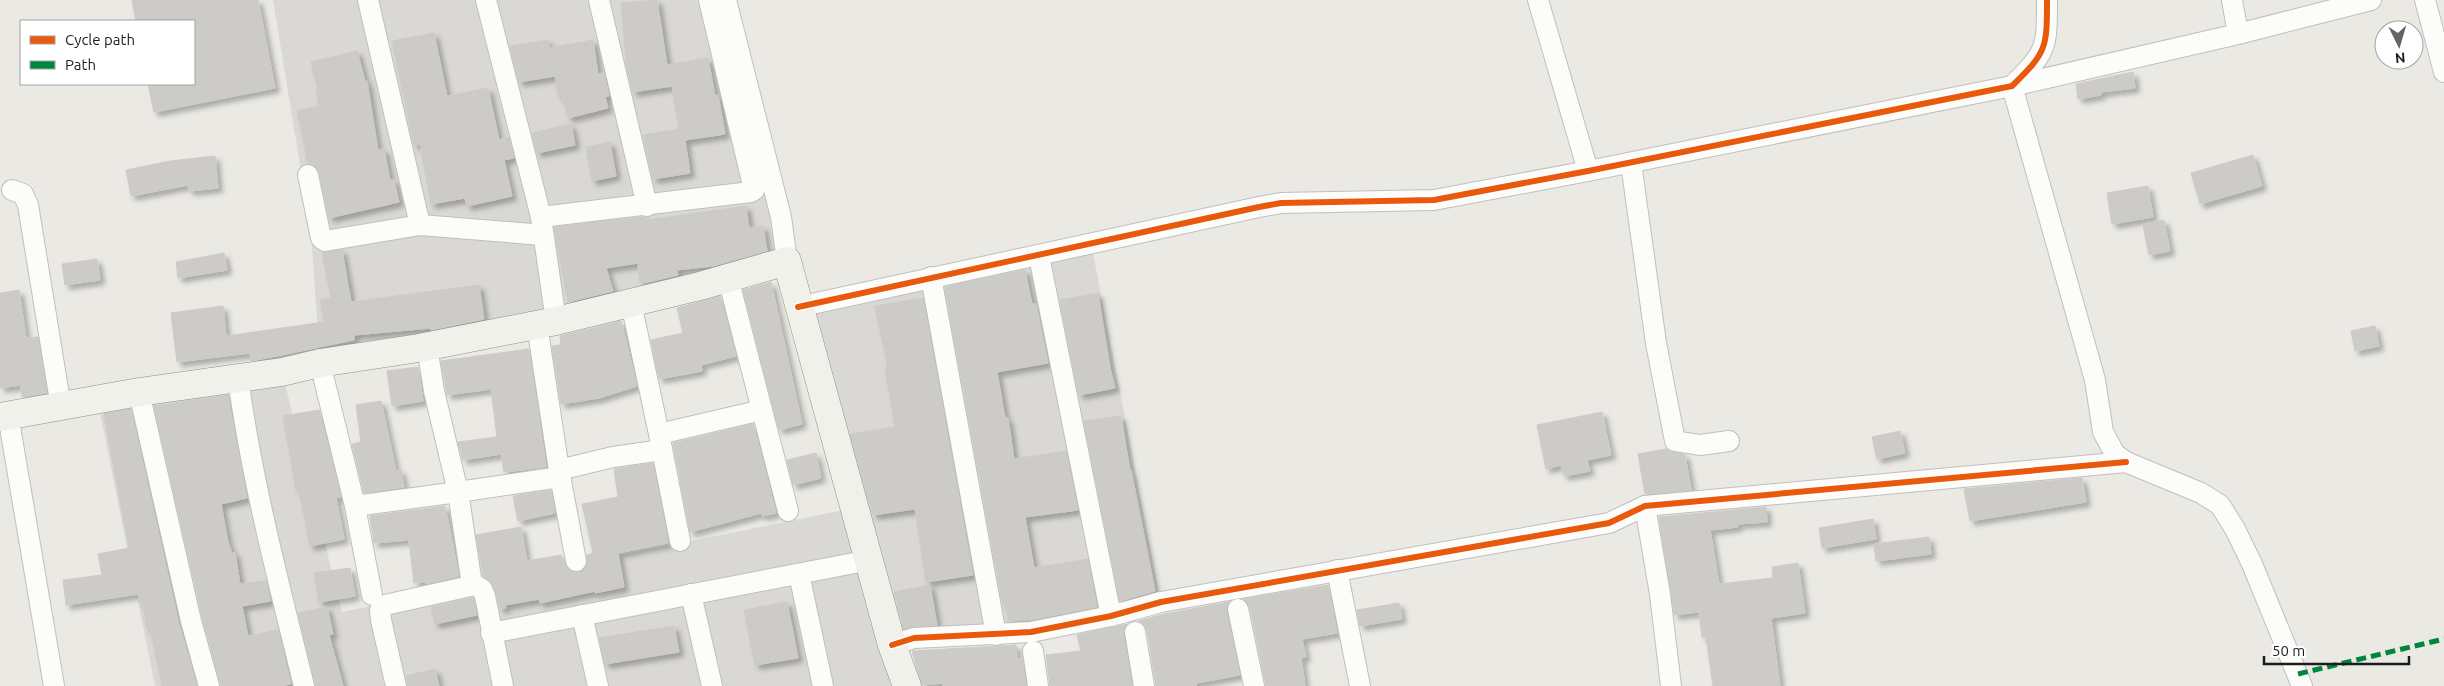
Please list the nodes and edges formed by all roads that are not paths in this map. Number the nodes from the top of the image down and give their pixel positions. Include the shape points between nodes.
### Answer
1 (368, 0) edge
2 (486, 0) edge
3 (599, 0) edge
4 (709, 0) edge
5 (726, 0) edge
6 (1538, 0) edge
7 (2047, 0) edge
8 (2232, 0) edge
9 (2371, 0) edge
10 (2424, 0) edge
11 (2238, 34) junction
12 (2444, 72) edge
13 (2012, 86) junction
14 (1631, 163) junction
15 (1588, 171) junction
16 (308, 175) dead end
17 (12, 190) dead end
18 (647, 206) junction
19 (420, 225) junction
20 (542, 226) junction
21 (1040, 256) junction
22 (787, 261) junction
23 (931, 277) junction
24 (728, 278) junction
25 (631, 303) junction
26 (798, 307) junction
27 (547, 323) junction
28 (427, 346) junction
29 (320, 363) junction
30 (238, 378) junction
31 (139, 392) junction
32 (61, 407) junction
33 (762, 410) junction
34 (4, 416) edge
35 (1728, 441) dead end
36 (661, 442) junction
37 (2121, 458) junction
38 (559, 474) junction
39 (458, 492) junction
40 (356, 506) junction
41 (1645, 506) junction
42 (788, 511) dead end
43 (680, 541) dead end
44 (576, 560) dead end
45 (870, 560) junction
46 (1337, 570) junction
47 (799, 574) junction
48 (471, 578) dead end
49 (692, 594) junction
50 (372, 596) dead end
51 (1238, 609) dead end
52 (582, 615) junction
53 (1111, 616) junction
54 (1135, 632) dead end
55 (491, 633) junction
56 (996, 635) junction
57 (892, 645) junction
58 (1033, 650) dead end
59 (54, 686) edge
60 (209, 686) edge
61 (304, 686) edge
62 (396, 686) edge
63 (503, 686) edge
64 (598, 686) edge
65 (712, 686) edge
66 (823, 686) edge
67 (907, 686) edge
68 (1038, 686) edge
69 (1144, 686) edge
70 (1254, 686) edge
71 (1360, 686) edge
72 (1671, 686) edge
73 (2302, 686) edge

1 - 19 street
2 - 20 street
3 - 18 street
4 - 18 street via 754,190
5 - 22 street via 781,217
6 - 15 street
7 - 13 street via 2045,46 2035,63
8 - 11 street
9 - 11 street
10 - 12 street
11 - 13 street
13 - 14 street
13 - 37 street via 2095,380 2103,432
14 - 15 street
14 - 35 street via 1656,343 1675,441 1700,445
15 - 21 street via 1434,200 1281,203
16 - 19 street via 322,240
17 - 32 street via 23,194 28,204
18 - 20 street
19 - 20 street
20 - 27 street
21 - 23 street
21 - 53 street
22 - 24 street
22 - 26 street
23 - 26 street
23 - 56 street
24 - 25 street
24 - 33 street
25 - 27 street
25 - 36 street
26 - 45 street
27 - 28 street
27 - 38 street
28 - 29 street
28 - 39 street via 437,406
29 - 30 street
29 - 40 street
30 - 31 street
30 - 61 street via 244,424 271,552
31 - 32 street
31 - 60 street
32 - 34 street
33 - 36 street
33 - 42 street
34 - 59 street
36 - 38 street
36 - 43 street
37 - 41 street
37 - 73 street via 2201,493 2220,505 2252,564
38 - 39 street
38 - 44 street
39 - 40 street
39 - 48 street
40 - 50 street
41 - 46 street via 1609,523
41 - 72 street
45 - 47 street
45 - 57 street
46 - 53 street via 1161,602
46 - 71 street
47 - 49 street
47 - 66 street
49 - 52 street
49 - 65 street
51 - 70 street
52 - 55 street
52 - 64 street
53 - 56 street via 1030,632
54 - 69 street
55 - 62 street via 482,589 475,586 385,605 380,610 381,620
55 - 63 street
56 - 57 street via 914,638
57 - 67 street
58 - 68 street

